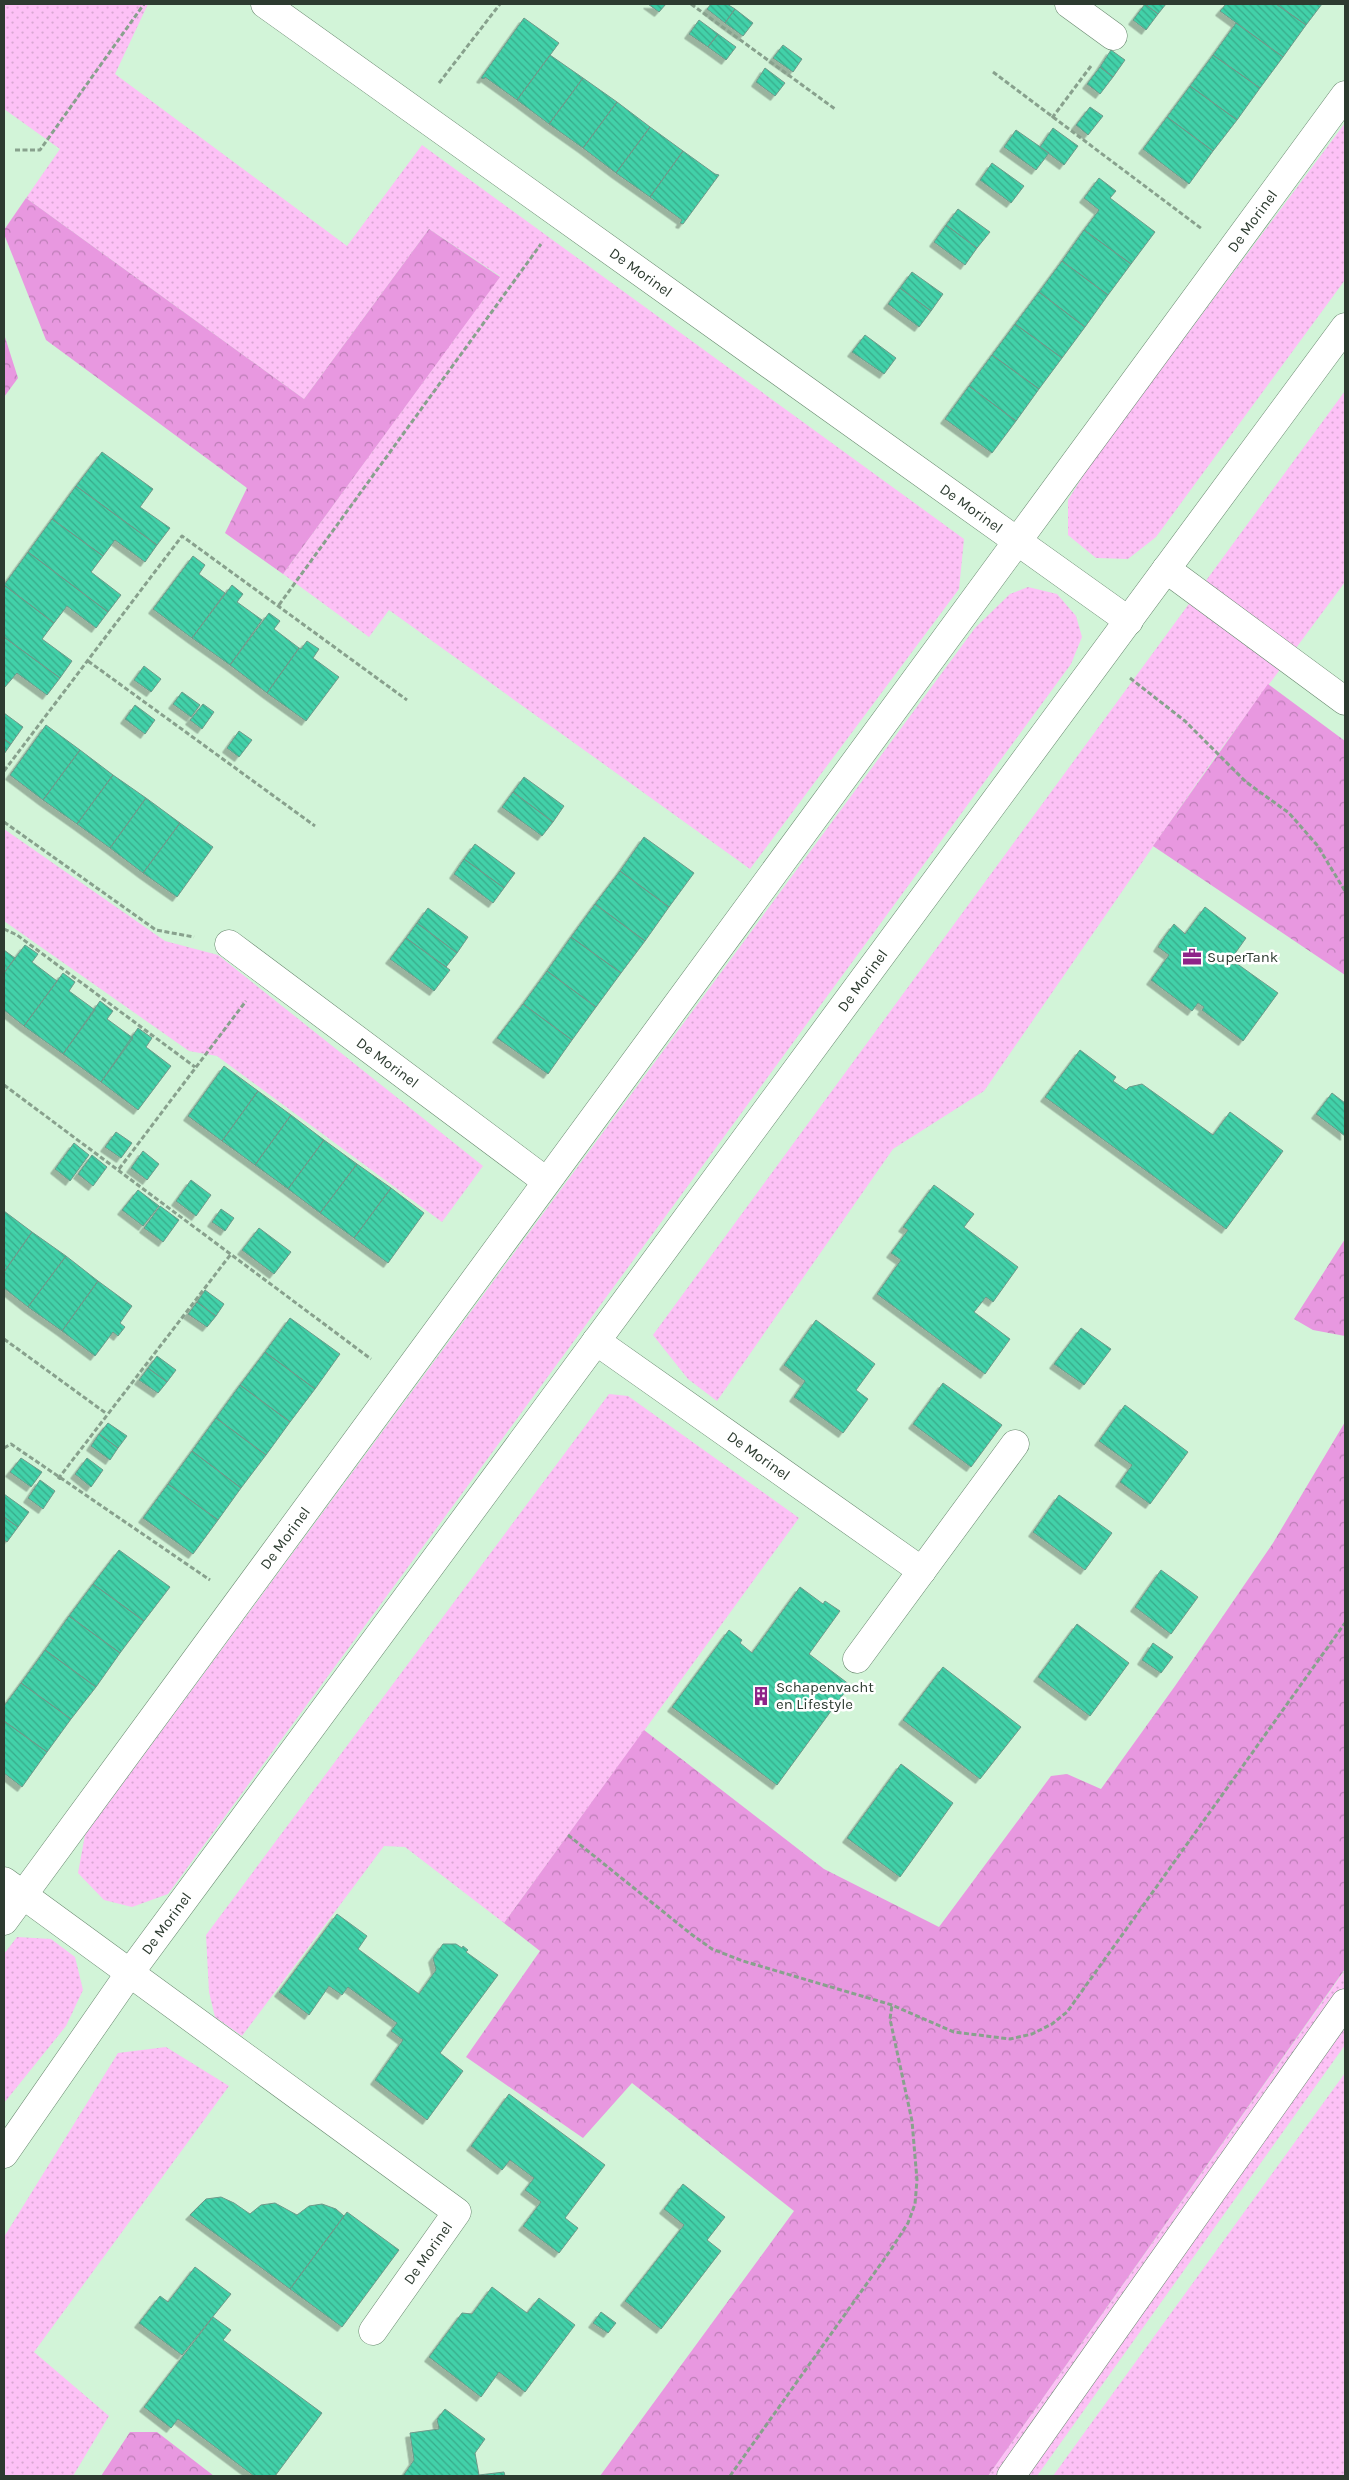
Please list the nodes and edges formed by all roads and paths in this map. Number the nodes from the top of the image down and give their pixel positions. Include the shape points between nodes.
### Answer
1 (144, 4) edge
2 (265, 4) edge
3 (500, 4) edge
4 (691, 4) edge
5 (1069, 4) edge
6 (1113, 36) dead end
7 (993, 72) dead end
8 (1345, 95) edge
9 (835, 110) dead end
10 (417, 112) junction
11 (14, 150) dead end
12 (562, 216) junction
13 (1232, 251) junction
14 (1345, 327) edge
15 (1019, 542) junction
16 (1166, 569) junction
17 (279, 605) junction
18 (1129, 621) junction
19 (1102, 656) junction
20 (88, 661) junction
21 (407, 700) dead end
22 (1345, 701) edge
23 (4, 771) edge
24 (4, 822) edge
25 (315, 826) dead end
26 (1345, 891) edge
27 (4, 929) edge
28 (228, 944) joint
29 (268, 973) junction
30 (194, 1067) junction
31 (4, 1085) edge
32 (119, 1169) junction
33 (546, 1181) junction
34 (231, 1254) junction
35 (4, 1339) edge
36 (596, 1341) junction
37 (400, 1381) junction
38 (106, 1414) junction
39 (1014, 1444) dead end
40 (4, 1448) edge
41 (58, 1478) junction
42 (922, 1571) junction
43 (240, 1600) junction
44 (1345, 1623) edge
45 (857, 1659) dead end
46 (568, 1835) dead end
47 (13, 1888) edge
48 (4, 1921) edge
49 (129, 1974) junction
50 (1345, 2003) edge
51 (892, 2005) junction
52 (4, 2154) edge
53 (373, 2331) dead end
54 (730, 2476) edge
55 (1011, 2476) edge

1 - 11 path via 40,150
2 - 10 street, De Morinel
3 - 10 path
4 - 9 path
5 - 6 street
7 - 13 path
8 - 13 street, De Morinel
10 - 12 street, De Morinel
12 - 15 street, De Morinel
12 - 17 path
13 - 15 street, De Morinel
14 - 16 street, De Morinel
15 - 18 street, De Morinel
15 - 33 street, De Morinel
16 - 18 street, De Morinel
16 - 22 street
17 - 20 path via 182,536
17 - 21 path
18 - 19 street, De Morinel
19 - 26 path via 1185,721 1246,782 1289,813 1317,845
19 - 36 street, De Morinel
20 - 23 path
20 - 25 path
24 - 28 path via 156,930
27 - 30 path via 17,935
28 - 29 street, De Morinel
29 - 30 path
29 - 33 street, De Morinel
30 - 32 path
31 - 32 path
32 - 34 path
33 - 37 street, De Morinel
34 - 37 path
34 - 38 path
35 - 38 path
36 - 42 street, De Morinel
36 - 49 street, De Morinel
37 - 43 street, De Morinel
38 - 41 path
39 - 42 street
40 - 41 path via 10,1444
41 - 43 path
42 - 45 street
43 - 47 street, De Morinel
44 - 51 path via 1067,2012 1032,2034 1010,2039 954,2032
46 - 51 path via 712,1949 806,1981
47 - 48 street, De Morinel
47 - 49 street, De Morinel
49 - 52 street, De Morinel
49 - 53 street, De Morinel via 457,2212
50 - 55 street
51 - 54 path via 890,2019 912,2121 917,2180 915,2204 908,2223 890,2251

